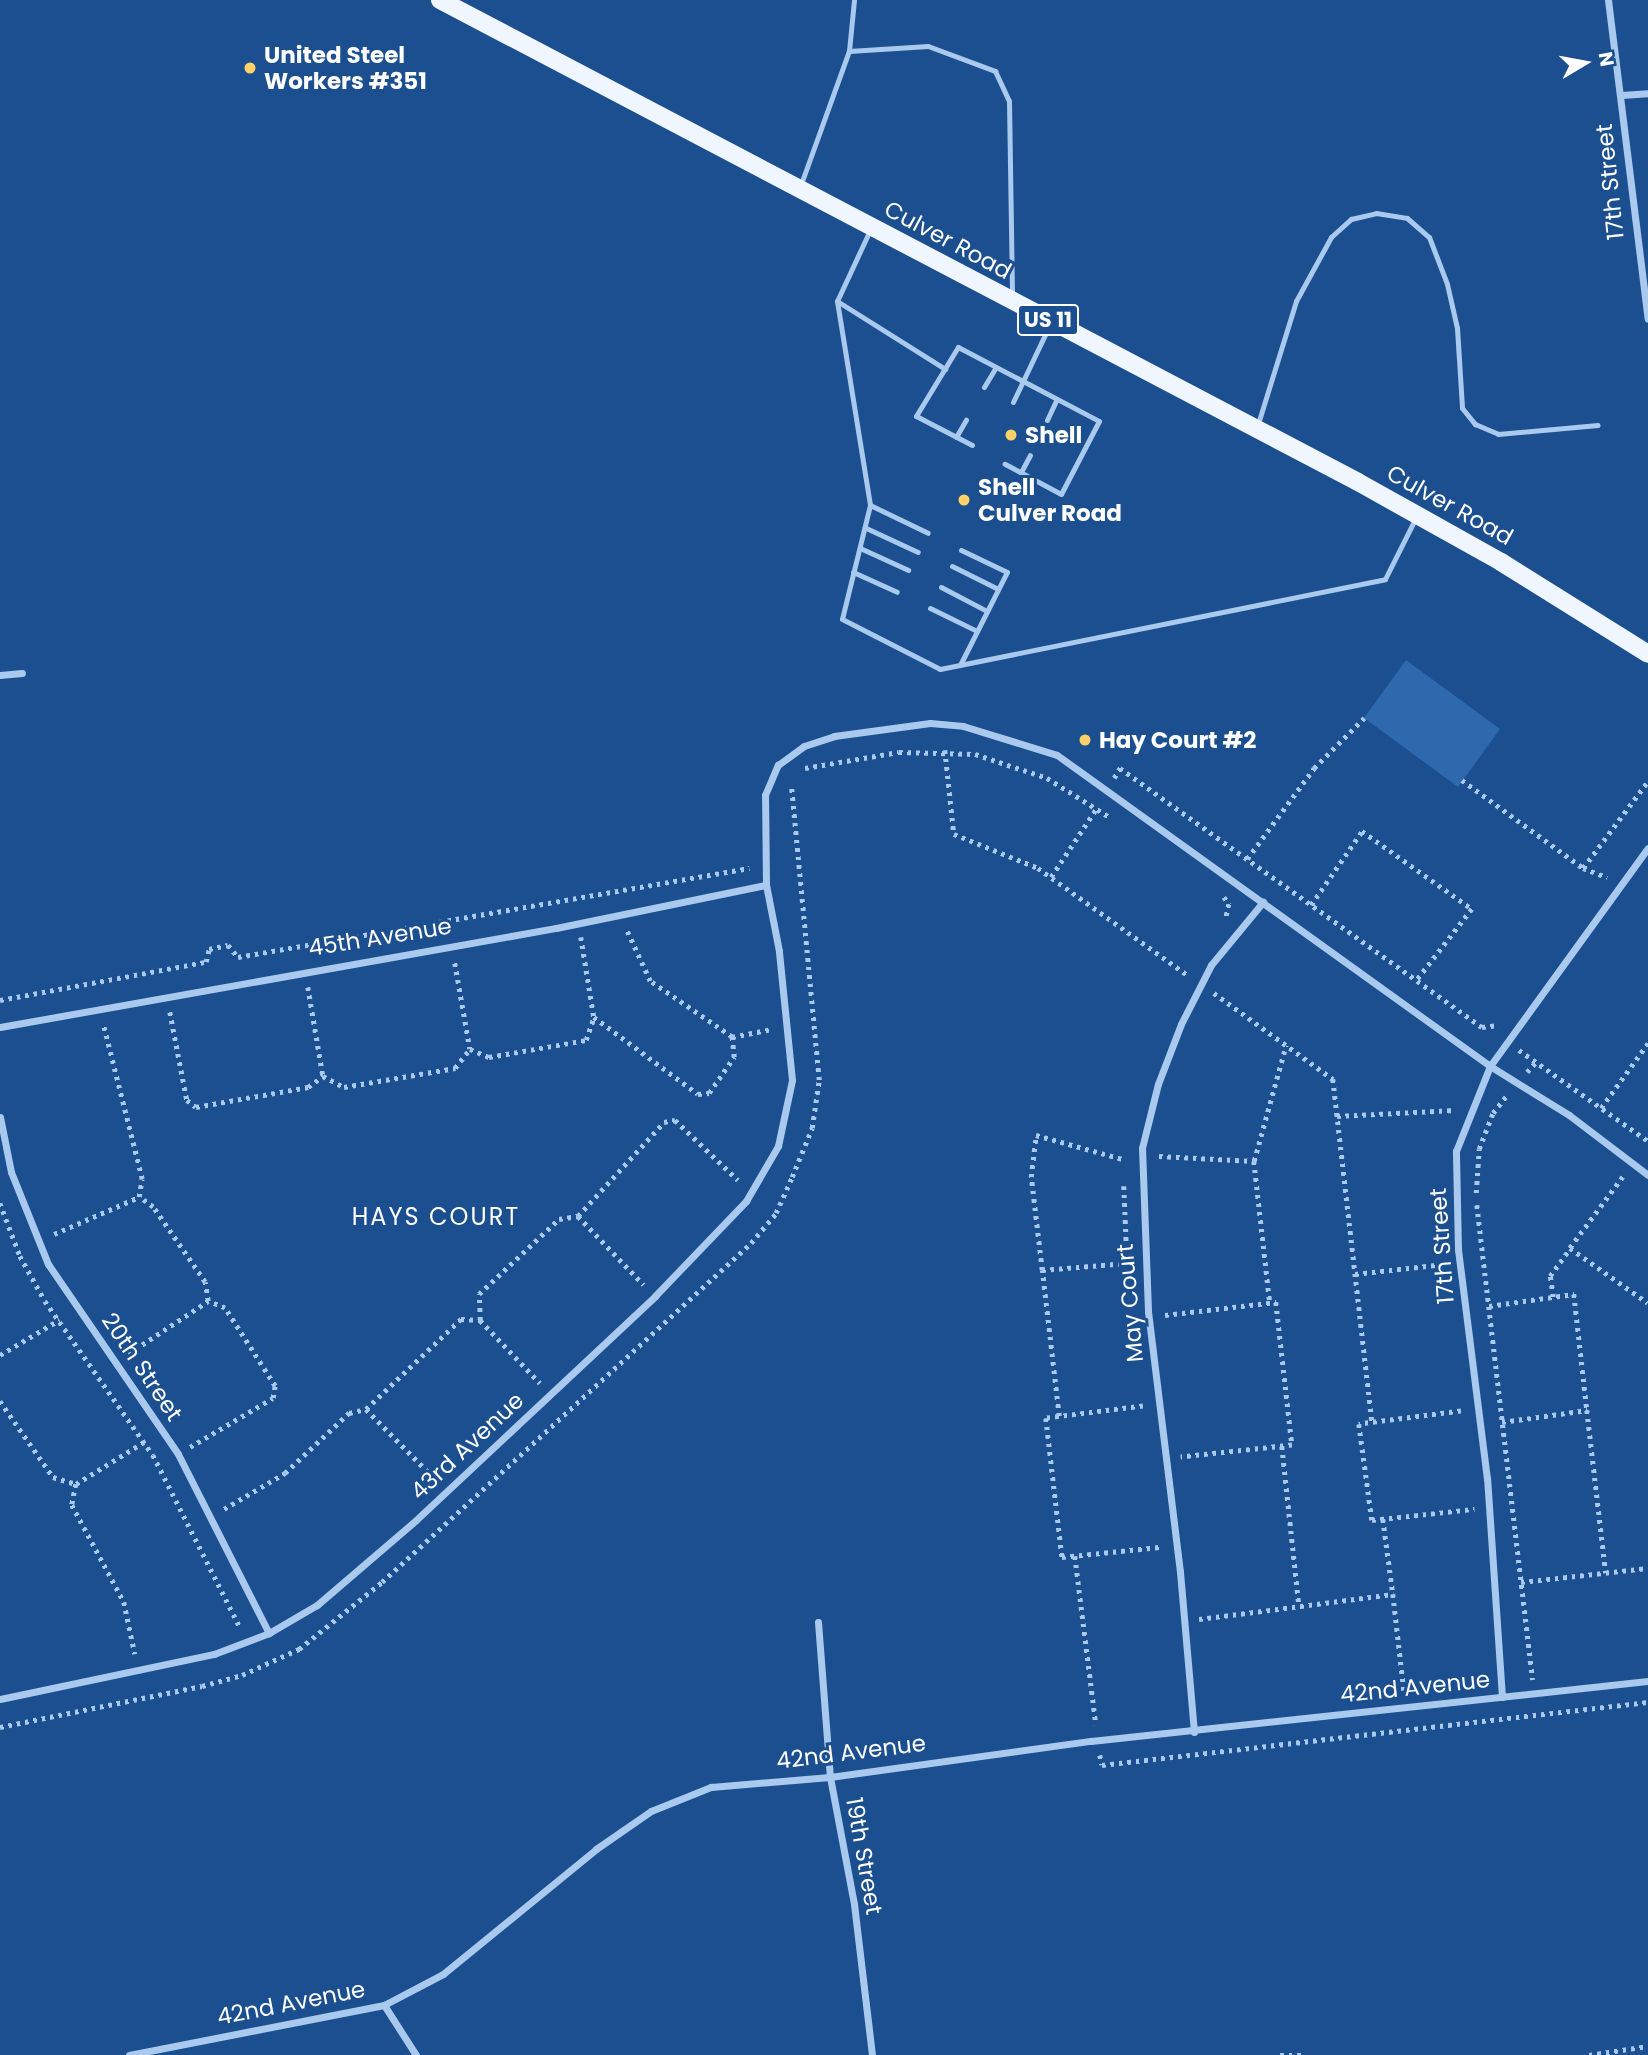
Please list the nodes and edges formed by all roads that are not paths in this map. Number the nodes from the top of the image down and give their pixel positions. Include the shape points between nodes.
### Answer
1 (440, 0) edge
2 (854, 0) edge
3 (1608, 0) edge
4 (849, 51) junction
5 (1648, 93) edge
6 (1620, 95) junction
7 (799, 189) junction
8 (872, 227) junction
9 (837, 301) junction
10 (1012, 301) junction
11 (1648, 319) edge
12 (1051, 321) junction
13 (996, 367) junction
14 (945, 369) junction
15 (1024, 380) junction
16 (984, 387) dead end
17 (1058, 399) junction
18 (1013, 402) dead end
19 (966, 420) dead end
20 (1047, 420) dead end
21 (1598, 425) dead end
22 (1256, 429) junction
23 (956, 437) junction
24 (972, 445) dead end
25 (1030, 455) dead end
26 (1005, 464) dead end
27 (1021, 472) junction
28 (870, 505) junction
29 (1417, 515) junction
30 (866, 528) junction
31 (928, 533) dead end
32 (860, 548) junction
33 (961, 550) dead end
34 (918, 552) dead end
35 (952, 566) dead end
36 (908, 570) dead end
37 (853, 572) junction
38 (941, 587) dead end
39 (998, 589) junction
40 (897, 592) dead end
41 (930, 608) dead end
42 (987, 611) junction
43 (977, 631) junction
44 (1648, 654) edge
45 (960, 665) junction
46 (22, 673) dead end
47 (0, 675) edge
48 (1648, 848) edge
49 (766, 885) junction
50 (1263, 902) junction
51 (0, 1027) edge
52 (1490, 1066) junction
53 (0, 1116) edge
54 (1648, 1175) edge
55 (818, 1622) dead end
56 (269, 1633) junction
57 (1648, 1681) edge
58 (1502, 1697) junction
59 (0, 1699) edge
60 (1194, 1731) junction
61 (830, 1777) junction
62 (384, 2005) junction
63 (144, 2054) edge
64 (129, 2055) edge
65 (416, 2055) edge
66 (872, 2055) edge

1 - 7 main road, Culver Road / US 11
2 - 4 lane
3 - 6 street, 17th Street
4 - 7 lane
4 - 10 lane via 928,46 995,71 1009,101
5 - 6 street
6 - 11 street, 17th Street
7 - 8 main road, Culver Road / US 11
8 - 9 lane
8 - 10 main road, Culver Road / US 11
9 - 14 lane
9 - 28 lane
10 - 12 main road, Culver Road / US 11
12 - 15 lane
12 - 22 main road, Culver Road / US 11
13 - 14 lane via 958,347
13 - 15 lane
13 - 16 lane
14 - 23 lane via 916,416
15 - 17 lane
15 - 18 lane
17 - 20 lane
17 - 27 lane via 1099,421 1061,494
19 - 23 lane
21 - 22 lane via 1498,434 1475,424 1461,408 1457,328 1429,237 1407,218 1376,213 1351,219 1331,237 1296,301
22 - 29 main road, Culver Road / US 11
23 - 24 lane
25 - 27 lane
26 - 27 lane
28 - 30 lane
28 - 31 lane
29 - 44 main road, Culver Road / US 11 via 1502,562
29 - 45 lane via 1385,579
30 - 32 lane
30 - 34 lane
32 - 36 lane
32 - 37 lane
33 - 39 lane via 1007,572
35 - 39 lane
37 - 40 lane
37 - 45 lane via 842,619 940,669
38 - 42 lane
39 - 42 lane
41 - 43 lane
42 - 43 lane
43 - 45 lane
46 - 47 street
48 - 52 street, 17th Street
49 - 50 street, 43rd Avenue via 765,795 778,765 804,746 834,736 897,725 963,726 1057,755
49 - 51 street, 45th Avenue
49 - 56 street, 43rd Avenue via 789,1030 792,1080 778,1146 751,1193 655,1296 343,1586
50 - 52 street, 43rd Avenue
50 - 60 street, May Court via 1211,965 1201,985 1158,1084 1142,1154 1149,1317
52 - 54 street, 43rd Avenue via 1569,1115
52 - 58 street, 17th Street via 1456,1151 1460,1262 1490,1507
53 - 56 street, 20th Street via 11,1172 37,1242 178,1454
55 - 61 street, 19th Street
56 - 59 street, 43rd Avenue via 139,1671
57 - 58 street, 42nd Avenue
58 - 60 street, 42nd Avenue
60 - 61 street, 42nd Avenue
61 - 62 street, 42nd Avenue via 711,1787 680,1796 596,1849 443,1973
61 - 66 street, 19th Street via 854,1904
62 - 63 street, 42nd Avenue
62 - 65 street
63 - 64 street, 42nd Avenue

